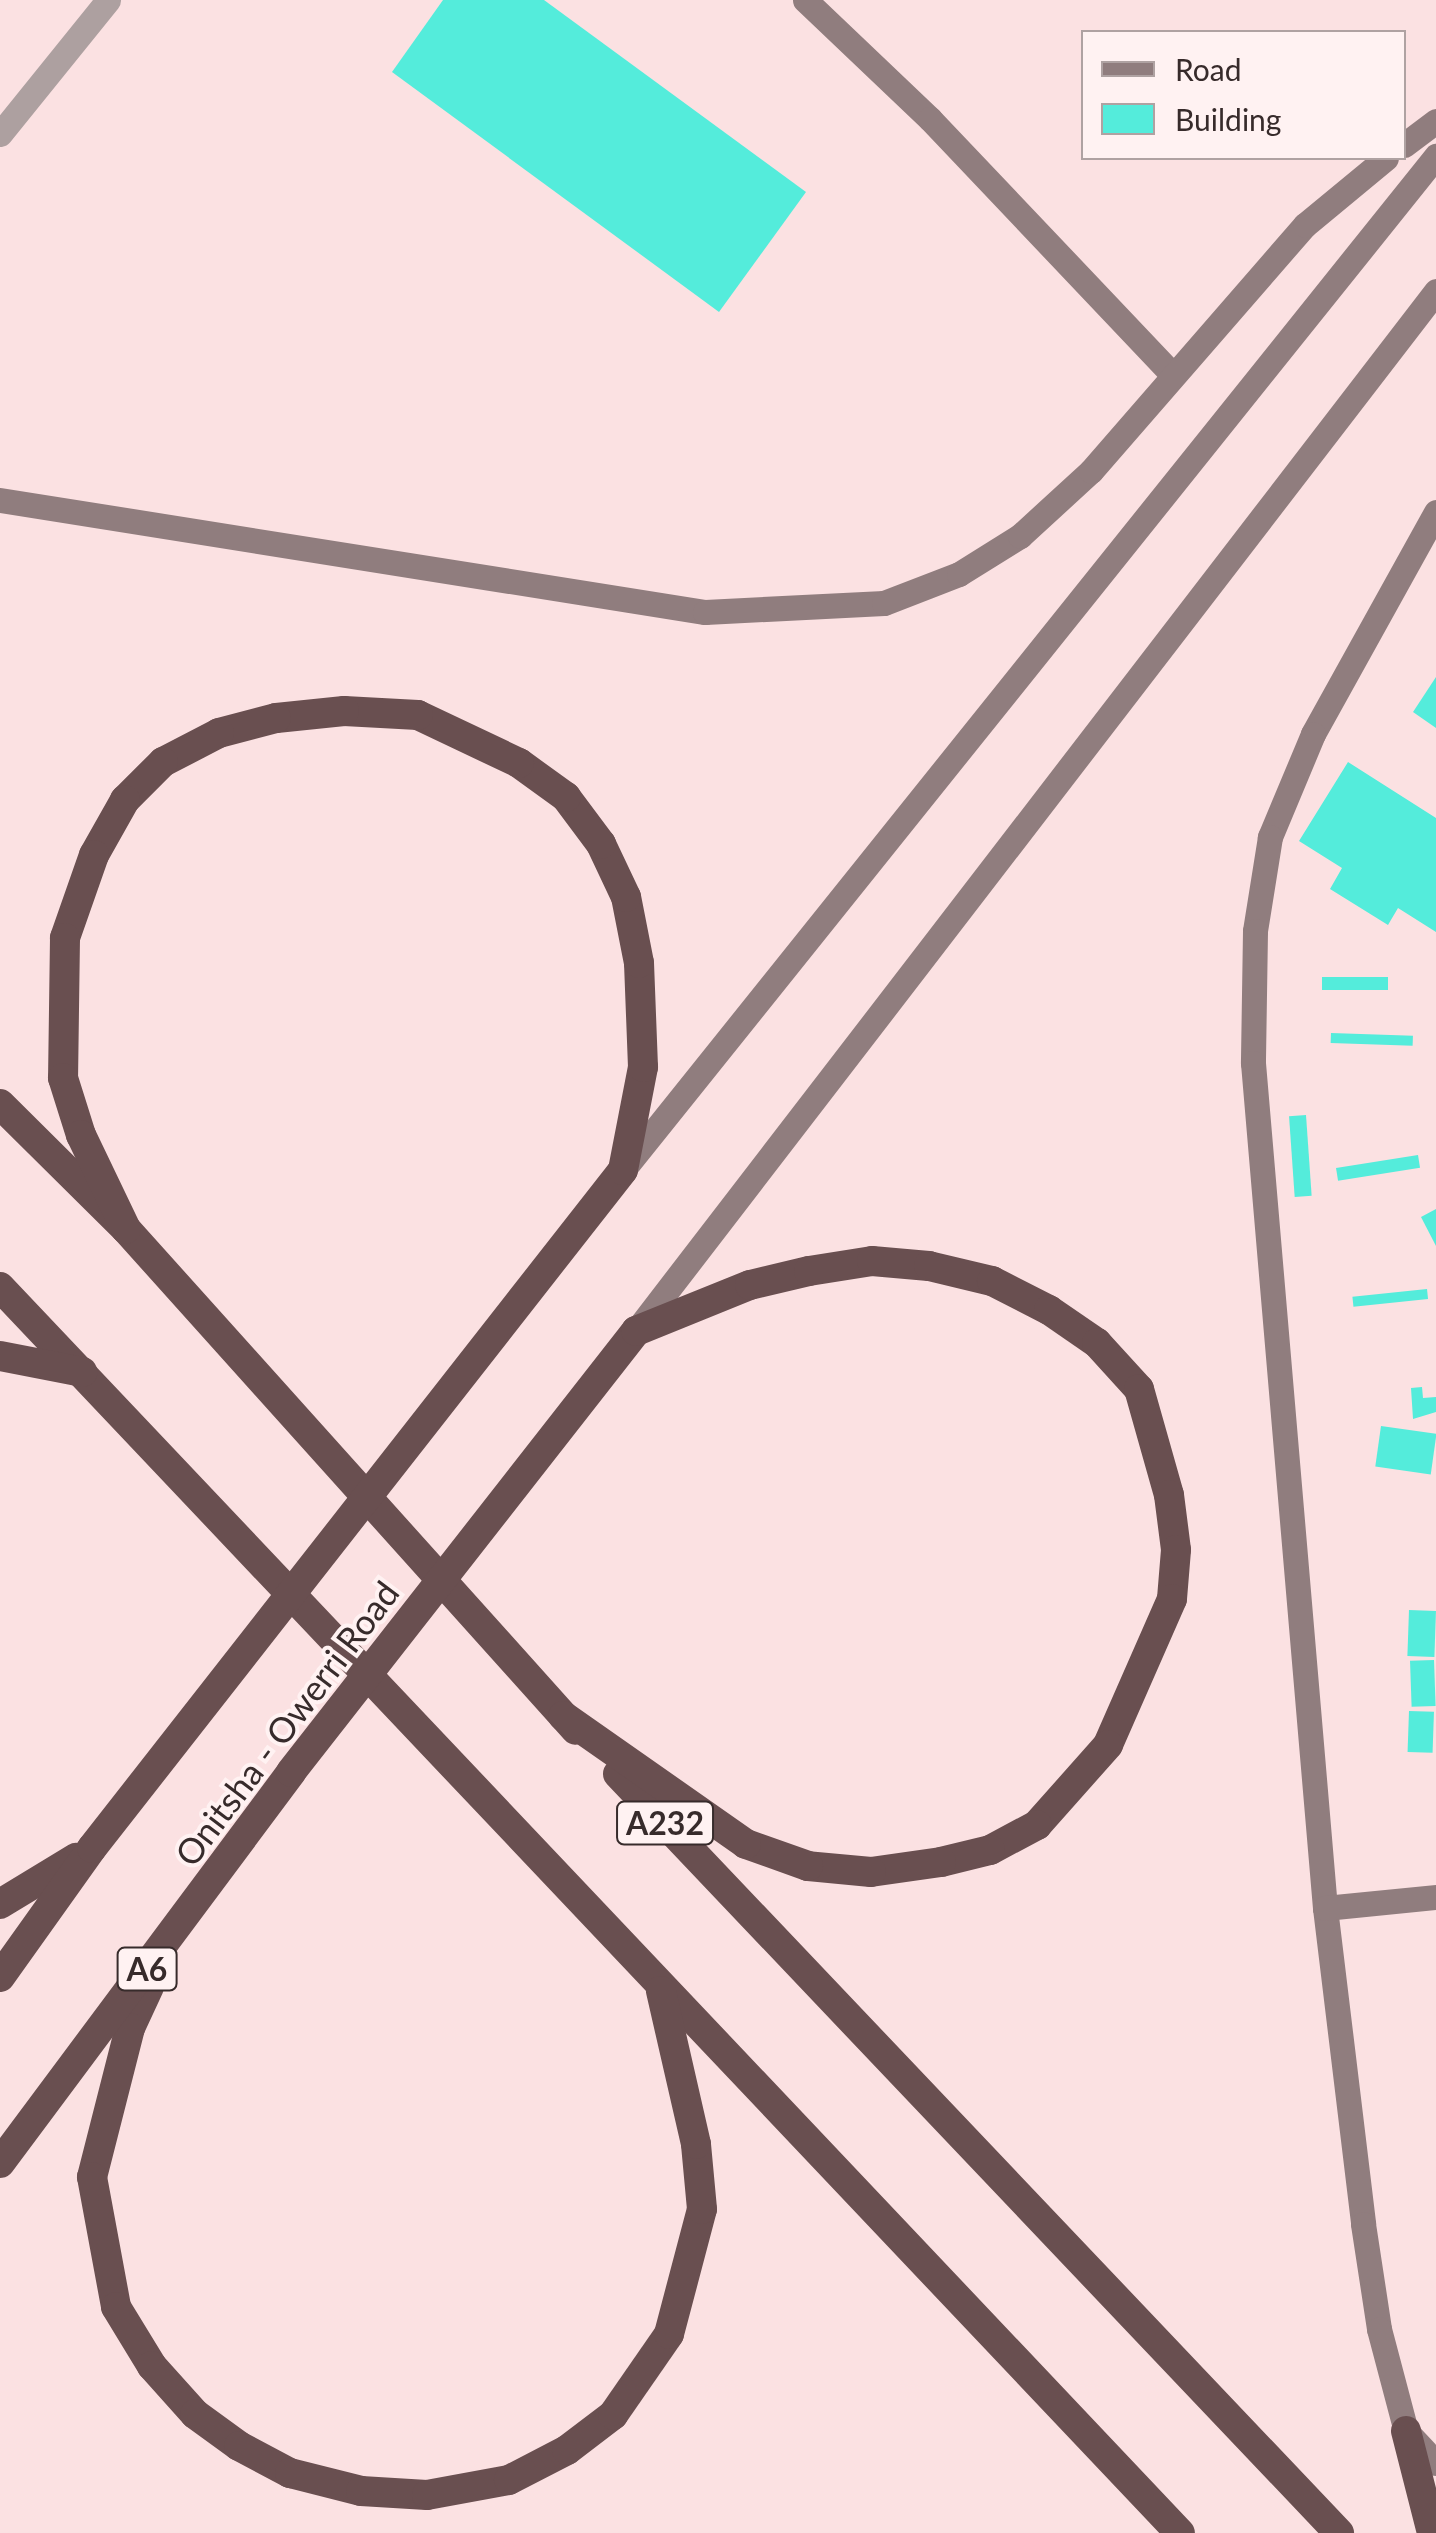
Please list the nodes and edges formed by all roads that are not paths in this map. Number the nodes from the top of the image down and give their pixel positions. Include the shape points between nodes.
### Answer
1 (108, 0) edge
2 (805, 0) edge
3 (1436, 121) edge
4 (0, 134) edge
5 (1406, 144) edge
6 (1436, 156) edge
7 (1384, 160) edge
8 (1436, 292) edge
9 (1173, 375) junction
10 (0, 500) edge
11 (1436, 512) edge
12 (0, 1104) edge
13 (623, 1170) junction
14 (126, 1229) junction
15 (0, 1287) edge
16 (636, 1331) junction
17 (0, 1356) edge
18 (82, 1372) junction
19 (563, 1716) junction
20 (92, 1848) junction
21 (1436, 1897) edge
22 (0, 1904) edge
23 (1326, 1908) junction
24 (176, 1930) junction
25 (0, 1977) edge
26 (660, 1988) junction
27 (0, 2163) edge
28 (1406, 2431) junction
29 (1436, 2462) edge
30 (1180, 2533) edge
31 (1339, 2533) edge
32 (1432, 2533) edge

1 - 4 street
2 - 9 main road via 930,119
3 - 5 main road
6 - 13 main road
7 - 9 main road via 1306,226
8 - 16 main road
9 - 10 main road via 1091,472 1020,536 959,574 884,603 705,612
11 - 23 main road via 1306,751 1270,836 1255,931 1254,1063
12 - 14 highway, A232
13 - 14 highway via 643,1067 639,963 626,897 566,797 520,763 418,715 344,711 276,718 219,734 162,762 125,800 94,854 66,938 64,1078 80,1135
13 - 20 highway, Onitsha - Owerri Road
14 - 19 highway, A232
15 - 18 highway
16 - 19 highway via 750,1285 872,1261 992,1280 1097,1343 1139,1390 1168,1495 1176,1550 1172,1600 1108,1745 1072,1792 1037,1825 990,1850 941,1862 840,1869 808,1866 746,1844
16 - 24 highway, Onitsha - Owerri Road / A6 via 291,1772
17 - 18 highway
18 - 26 highway
19 - 31 highway, A232
20 - 22 highway
20 - 25 highway, Onitsha - Owerri Road
21 - 23 main road
23 - 28 main road via 1376,2312
24 - 26 highway via 130,2028 92,2177 116,2307 152,2366 196,2414 290,2473 360,2490 427,2495 510,2480 567,2450 613,2415 642,2381 669,2334 702,2209 696,2144
24 - 27 highway, Onitsha - Owerri Road / A6
26 - 30 highway
28 - 29 main road
28 - 32 highway

